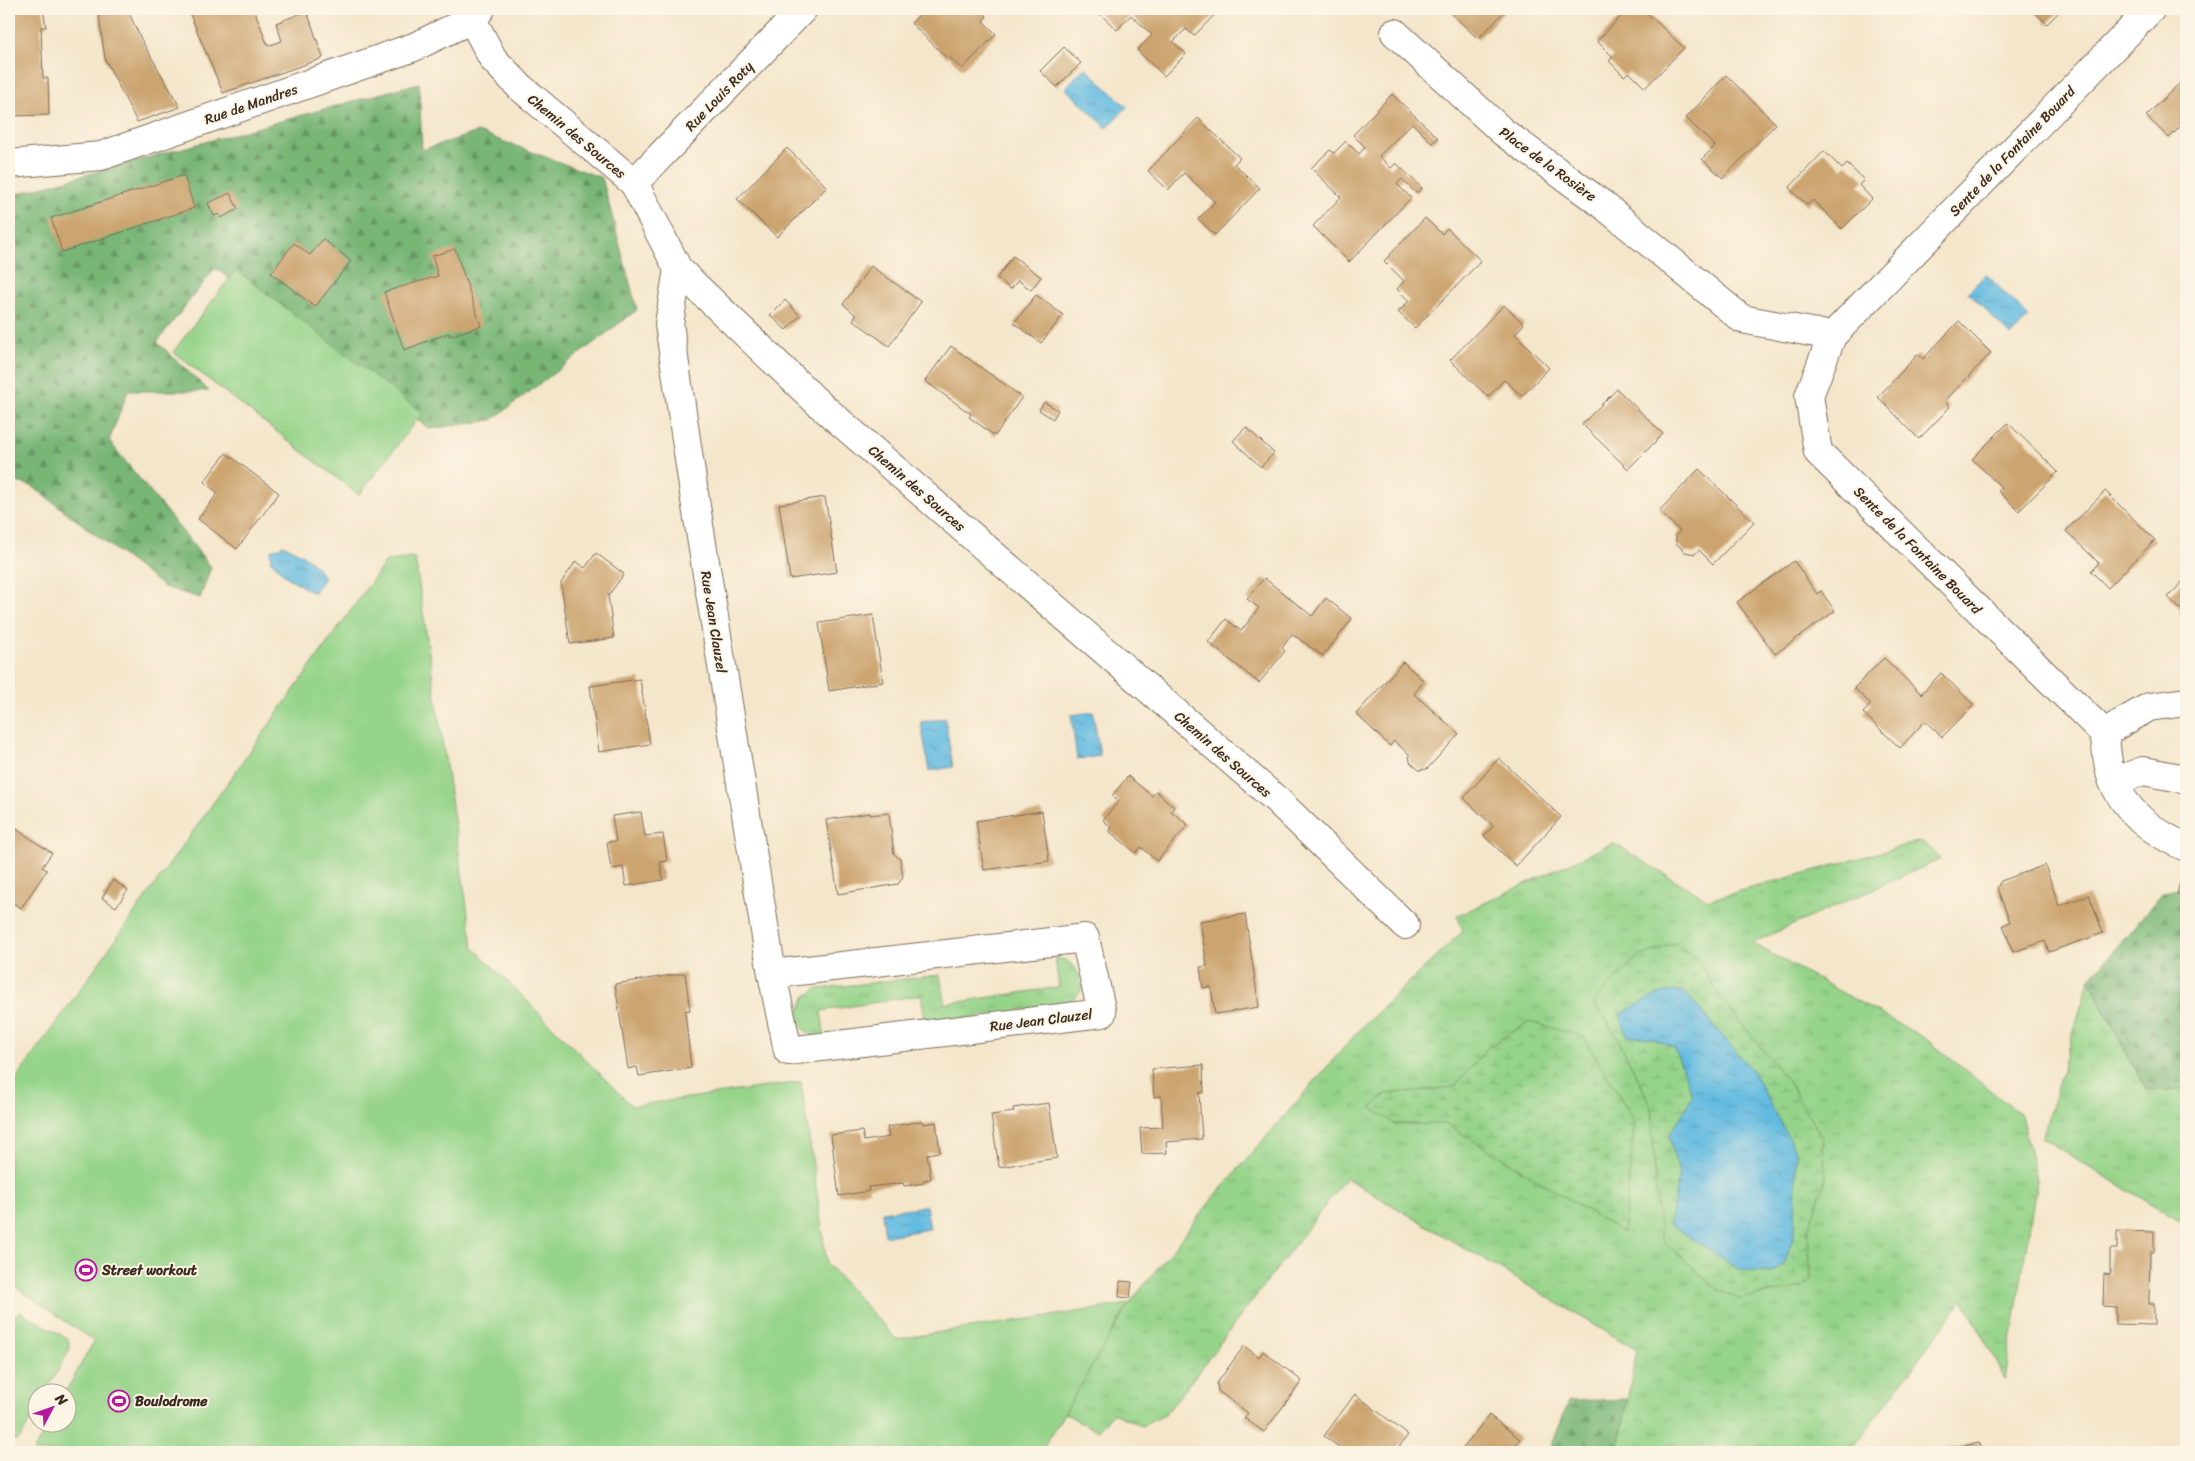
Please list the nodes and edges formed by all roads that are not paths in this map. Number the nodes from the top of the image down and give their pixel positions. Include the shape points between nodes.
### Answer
1 (803, 9) edge
2 (2151, 9) edge
3 (476, 14) edge
4 (1395, 33) dead end
5 (9, 164) edge
6 (634, 184) junction
7 (678, 268) junction
8 (1832, 336) junction
9 (2186, 702) edge
10 (2104, 733) junction
11 (2186, 778) edge
12 (2113, 782) junction
13 (2186, 847) edge
14 (1404, 925) dead end
15 (772, 974) junction

1 - 6 street, Rue Louis Roty
2 - 8 street, Sente de la Fontaine Bouard
3 - 5 street, Rue de Mandres via 414,47 101,156
3 - 6 street, Chemin des Sources via 493,59 520,87
4 - 8 street, Place de la Rosière via 1503,132 1602,204 1742,319
6 - 7 street, Chemin des Sources
7 - 14 street, Chemin des Sources via 817,402 1278,801
7 - 15 street, Rue Jean Clauzel via 669,324
8 - 10 street, Sente de la Fontaine Bouard via 1809,396 1818,452
9 - 10 street via 2149,707
10 - 12 street
11 - 12 street via 2143,772
12 - 13 street via 2138,819
15 - 15 street, Rue Jean Clauzel via 788,1051 1102,1013 1085,938

